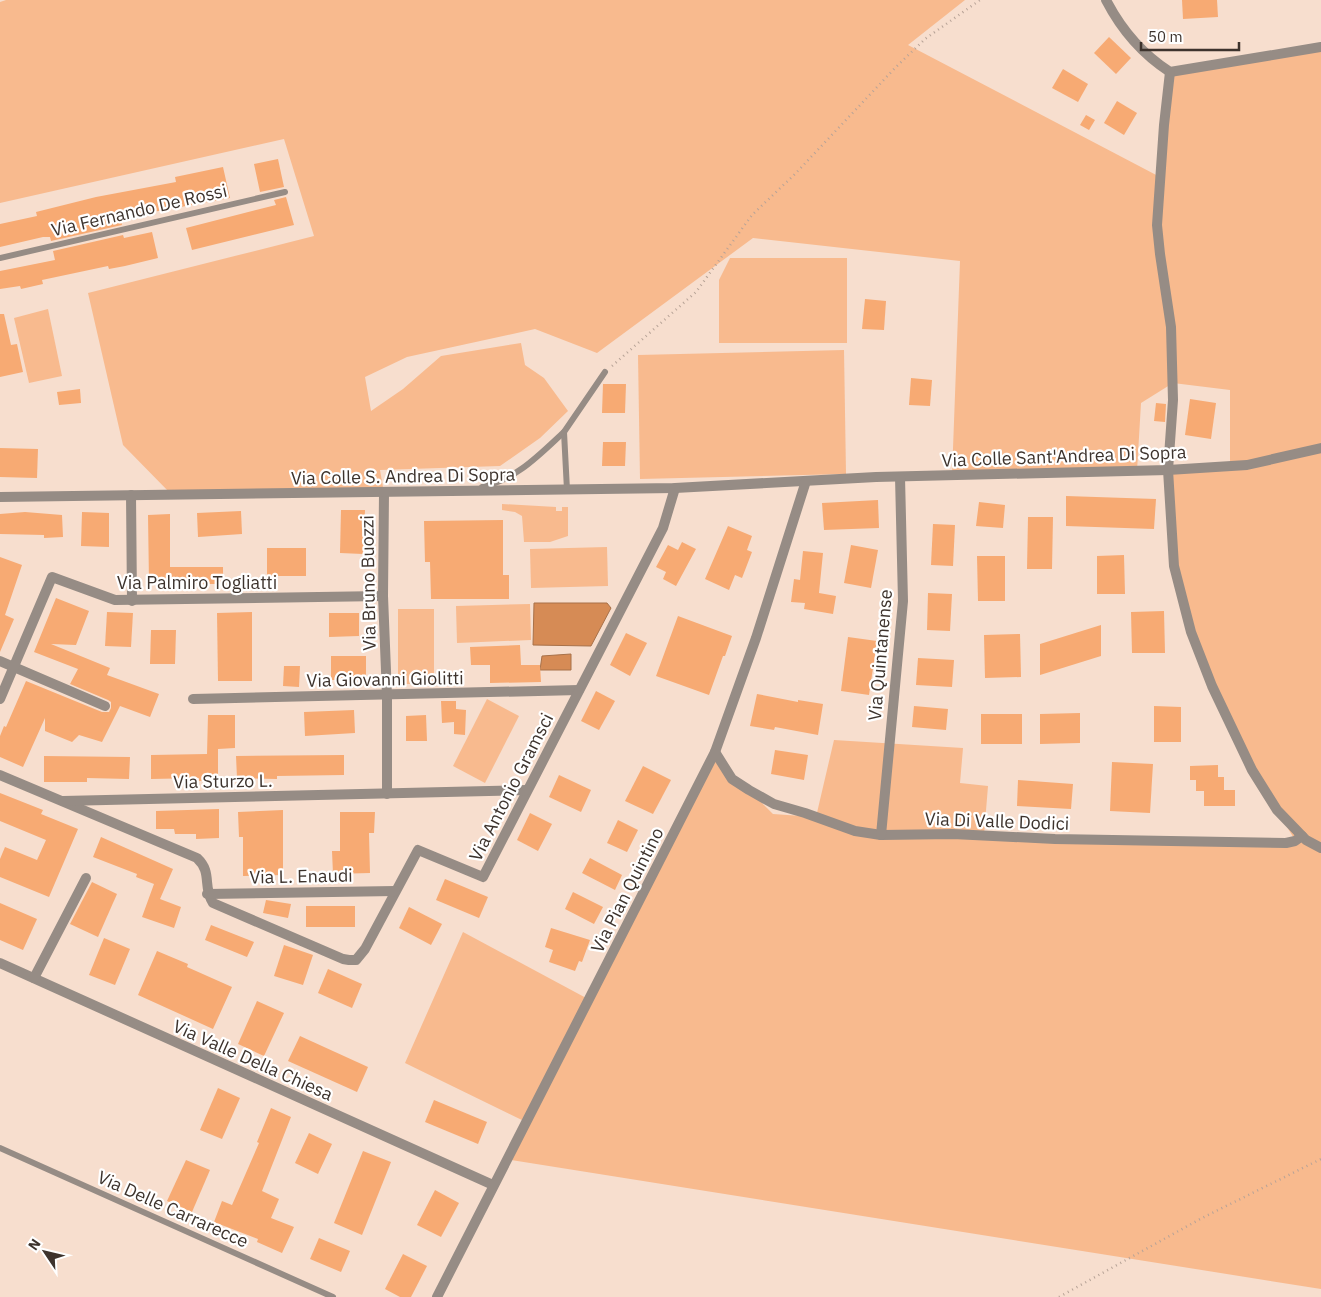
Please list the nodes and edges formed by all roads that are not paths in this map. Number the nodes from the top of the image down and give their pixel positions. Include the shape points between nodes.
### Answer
1 (1106, 0) edge
2 (1321, 48) edge
3 (1170, 72) junction
4 (285, 192) dead end
5 (0, 258) edge
6 (604, 372) road end
7 (564, 432) junction
8 (1321, 448) edge
9 (1168, 470) junction
10 (900, 477) junction
11 (806, 481) junction
12 (675, 488) junction
13 (567, 490) junction
14 (462, 491) junction
15 (384, 492) junction
16 (131, 495) junction
17 (0, 497) edge
18 (383, 596) junction
19 (132, 601) junction
20 (0, 661) edge
21 (13, 666) junction
22 (579, 690) junction
23 (387, 696) junction
24 (0, 699) edge
25 (193, 699) dead end
26 (105, 706) dead end
27 (715, 752) junction
28 (0, 775) edge
29 (527, 790) junction
30 (387, 794) junction
31 (60, 801) junction
32 (881, 835) junction
33 (1302, 836) junction
34 (1321, 848) edge
35 (86, 878) dead end
36 (395, 891) junction
37 (207, 894) junction
38 (0, 963) edge
39 (34, 978) junction
40 (0, 1148) edge
41 (493, 1185) junction
42 (333, 1297) edge
43 (437, 1297) edge

1 - 3 street via 1140,49
2 - 3 street
3 - 9 street via 1157,225 1171,327 1173,400
4 - 5 lane, Via Fernando De Rossi
6 - 7 lane
7 - 13 lane
7 - 14 lane via 523,469 494,484
8 - 9 street, Via Colle Sant'Andrea Di Sopra via 1247,466
9 - 10 street, Via Colle Sant'Andrea Di Sopra
9 - 33 street via 1174,566 1191,632 1212,686 1252,770 1277,810
10 - 11 street, Via Colle Sant'Andrea Di Sopra
10 - 32 street, Via Quintanense via 903,601
11 - 12 street, Via Colle S. Andrea Di Sopra
11 - 27 street, Via Pian Quintino via 756,638
12 - 13 street, Via Colle S. Andrea Di Sopra
12 - 22 street, Via Antonio Gramsci via 663,528
13 - 14 street, Via Colle S. Andrea Di Sopra
14 - 15 street, Via Colle S. Andrea Di Sopra
15 - 16 street, Via Colle S. Andrea Di Sopra
15 - 18 street, Via Bruno Buozzi
16 - 17 street, Via Colle S. Andrea Di Sopra
16 - 19 street
18 - 19 street, Via Palmiro Togliatti
18 - 23 street, Via Bruno Buozzi
19 - 21 street, Via Palmiro Togliatti via 115,600 52,577
20 - 21 street
21 - 24 street
21 - 26 street
22 - 23 street, Via Giovanni Giolitti
22 - 29 street, Via Antonio Gramsci
23 - 25 street, Via Giovanni Giolitti
23 - 30 street, Via Bruno Buozzi
27 - 32 street, Via Di Valle Dodici via 732,779 774,804 855,832
27 - 41 street, Via Pian Quintino
28 - 31 street
29 - 30 street, Via Sturzo L.
29 - 36 street, Via Antonio Gramsci via 483,877 418,850
30 - 31 street, Via Sturzo L.
31 - 37 street via 197,858 206,871
32 - 33 street, Via Di Valle Dodici via 1286,843
33 - 34 street
35 - 39 street
36 - 37 street, Via L. Enaudi
36 - 37 street, Via Antonio Gramsci via 365,949 354,960 344,959 213,903
38 - 39 street, Via Valle Della Chiesa
39 - 41 street, Via Valle Della Chiesa
40 - 42 lane, Via Delle Carrarecce
41 - 43 street, Via Pian Quintino

